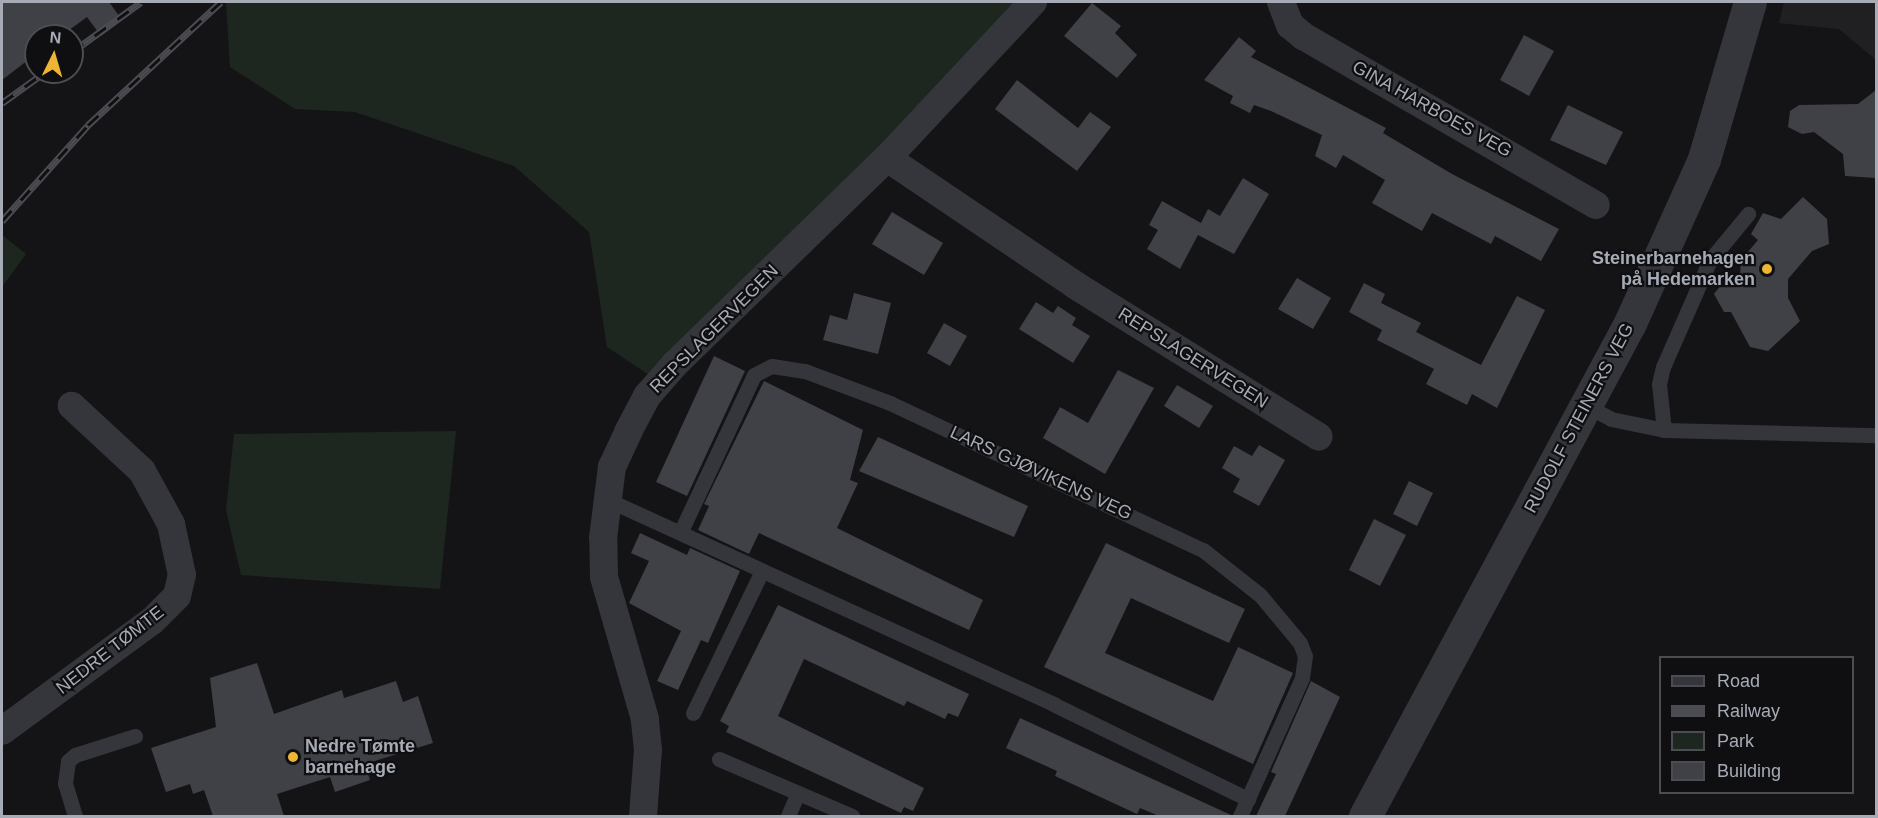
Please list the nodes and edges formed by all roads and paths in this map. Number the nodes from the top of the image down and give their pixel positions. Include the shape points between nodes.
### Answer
1 (1033, 2) edge
2 (1281, 2) edge
3 (1750, 2) edge
4 (887, 158) junction
5 (1596, 205) dead end
6 (1748, 214) dead end
7 (72, 406) dead end
8 (1587, 406) junction
9 (1664, 430) junction
10 (1876, 435) edge
11 (1319, 437) dead end
12 (606, 499) junction
13 (681, 531) junction
14 (762, 571) junction
15 (693, 713) dead end
16 (2, 731) edge
17 (135, 736) dead end
18 (719, 759) dead end
19 (798, 794) junction
20 (1248, 800) junction
21 (75, 816) edge
22 (643, 816) edge
23 (788, 816) edge
24 (852, 816) edge
25 (1240, 816) edge
26 (1365, 816) edge

1 - 4 street, REPSLAGERVEGEN
2 - 5 street, GINA HARBOES VEG via 1290,25 1303,36
3 - 8 street, RUDOLF STEINERS VEG via 1704,159 1644,294
4 - 11 street, REPSLAGERVEGEN via 1075,285
4 - 12 street, REPSLAGERVEGEN via 647,396 612,467
6 - 9 lane via 1710,260 1664,367 1659,384
7 - 16 street, NEDRE TØMTE via 142,471 171,524 182,575 177,596 152,621
8 - 9 lane via 1611,419
8 - 26 street, RUDOLF STEINERS VEG
9 - 10 lane
12 - 13 lane
12 - 22 street, REPSLAGERVEGEN via 604,577 647,740
13 - 14 lane
13 - 20 lane, LARS GJØVIKENS VEG via 754,375 772,366 805,372 890,403 1138,518 1203,550 1246,580 1302,650 1302,678
14 - 15 lane
14 - 20 lane via 1055,705
17 - 21 lane via 75,755 68,762 65,783
18 - 19 lane
19 - 23 lane
19 - 24 lane
20 - 25 lane, LARS GJØVIKENS VEG

